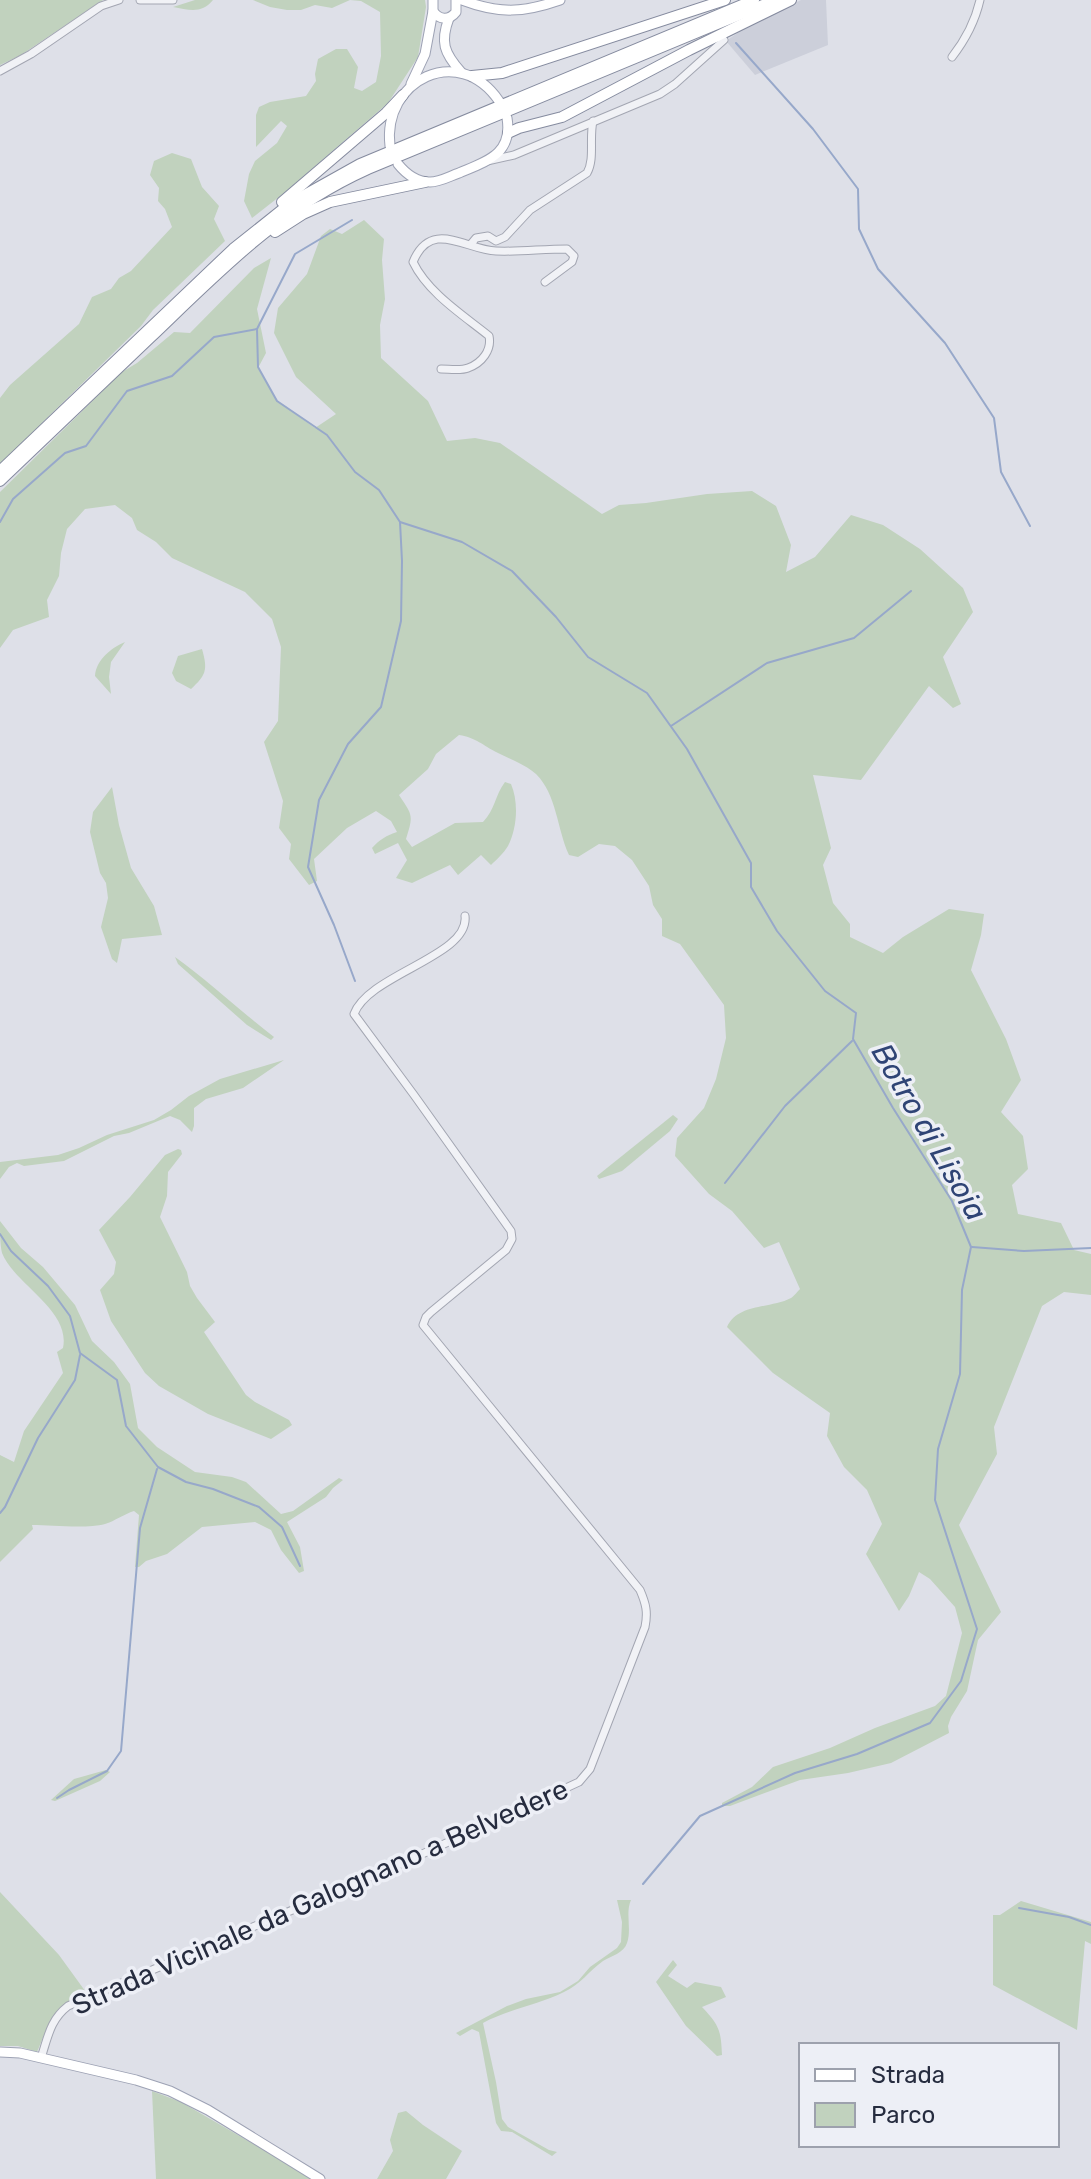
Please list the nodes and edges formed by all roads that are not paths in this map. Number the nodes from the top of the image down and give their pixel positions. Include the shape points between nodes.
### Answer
1 (119, 0) edge
2 (140, 0) edge
3 (173, 0) edge
4 (433, 0) edge
5 (459, 0) edge
6 (560, 0) edge
7 (725, 0) edge
8 (754, 0) edge
9 (775, 0) edge
10 (791, 0) edge
11 (980, 0) edge
12 (482, 7) junction
13 (433, 11) junction
14 (451, 17) junction
15 (724, 40) dead end
16 (952, 57) dead end
17 (0, 71) edge
18 (467, 74) junction
19 (406, 92) junction
20 (499, 101) dead end
21 (507, 118) dead end
22 (593, 121) junction
23 (507, 137) junction
24 (390, 146) dead end
25 (520, 152) junction
26 (486, 161) junction
27 (398, 164) dead end
28 (425, 182) junction
29 (471, 244) junction
30 (545, 282) dead end
31 (147, 329) junction
32 (126, 361) junction
33 (441, 369) dead end
34 (0, 471) edge
35 (0, 481) edge
36 (465, 916) dead end
37 (0, 2052) edge
38 (41, 2058) junction
39 (320, 2179) edge

1 - 17 street via 101,6
2 - 3 street
4 - 13 main road
5 - 12 main road
5 - 14 main road
6 - 12 main road via 519,11
7 - 18 highway via 502,73
8 - 31 highway via 319,185 281,209
9 - 32 highway via 330,187 252,243
10 - 23 highway via 562,117 519,128
11 - 16 street via 972,26
12 - 14 main road
13 - 14 main road via 438,17
13 - 19 main road via 425,54
14 - 18 main road via 444,45 451,61
15 - 22 street via 669,89
18 - 19 main road via 431,74
18 - 20 main road
19 - 24 main road via 391,118
19 - 31 highway via 234,241 155,315
21 - 23 main road
22 - 25 street
22 - 29 street via 587,173 530,210 505,237 476,238
23 - 25 street via 512,151
23 - 26 main road
25 - 26 street
26 - 28 main road
27 - 28 main road
28 - 32 highway via 342,199 291,221 241,259 144,352
29 - 30 street via 494,252 567,249 574,256 572,262
29 - 33 street via 429,242 413,262 433,290 489,336 486,354 468,368
31 - 34 highway
32 - 35 highway
36 - 38 street, Strada Vicinale da Galognano a Belvedere via 466,925 447,947 381,985 354,1014 511,1231 506,1250 423,1325 640,1590 647,1605 645,1627 590,1769 579,1782 68,2006 52,2024
37 - 38 main road
38 - 39 main road via 170,2091

